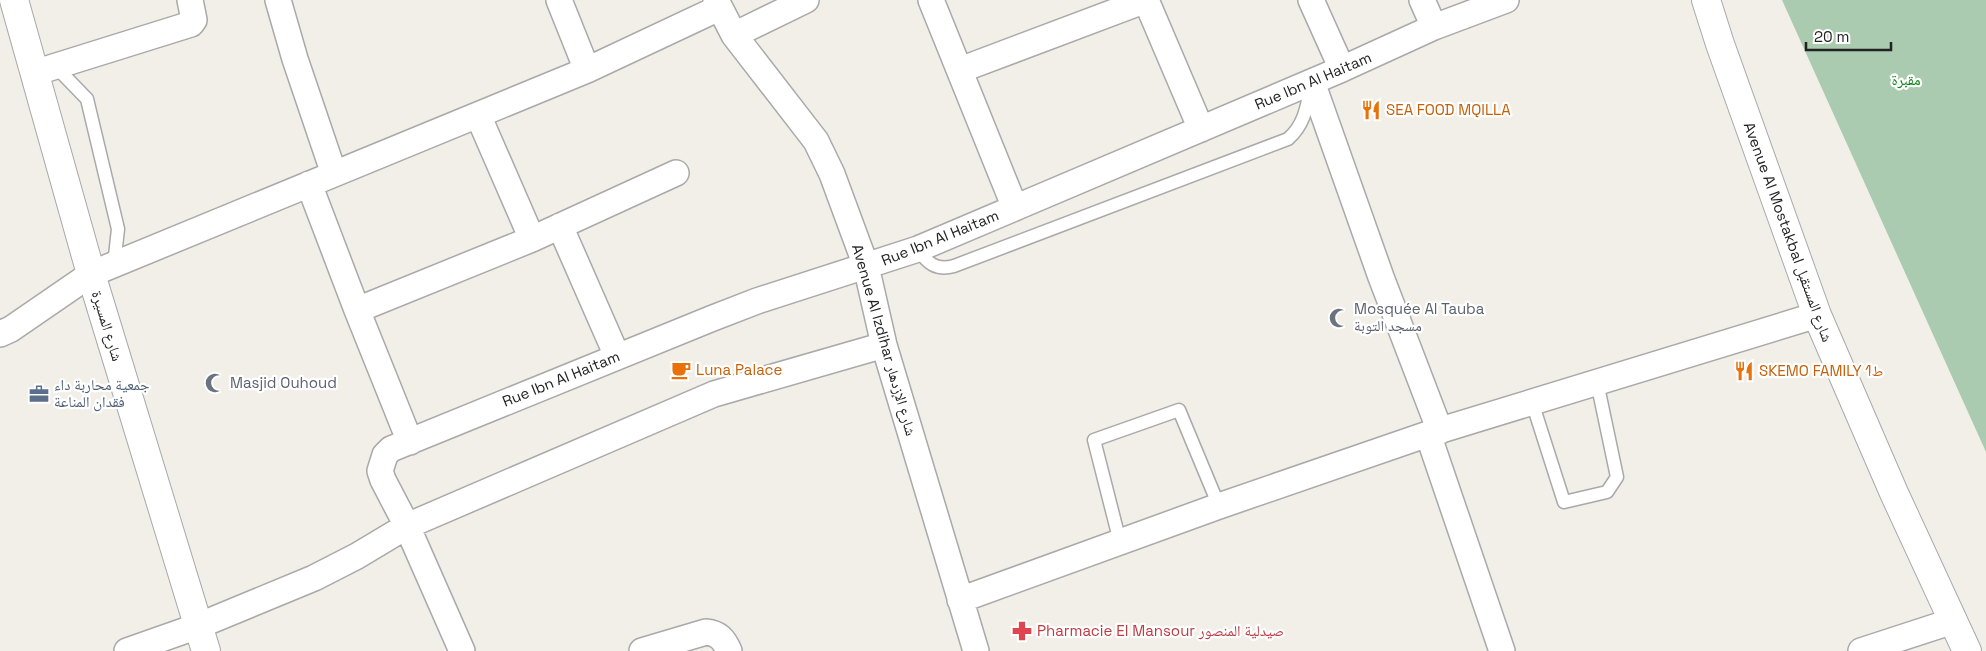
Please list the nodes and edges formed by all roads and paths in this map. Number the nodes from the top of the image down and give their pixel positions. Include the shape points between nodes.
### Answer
1 (14, 0) edge
2 (190, 0) edge
3 (278, 0) edge
4 (559, 0) edge
5 (806, 0) edge
6 (932, 0) edge
7 (1146, 0) edge
8 (1311, 0) edge
9 (1422, 0) edge
10 (1506, 0) edge
11 (1706, 0) edge
12 (718, 4) edge
13 (1434, 27) junction
14 (734, 35) junction
15 (1342, 69) junction
16 (45, 70) junction
17 (587, 70) junction
18 (960, 70) junction
19 (1312, 82) junction
20 (478, 115) junction
21 (1201, 129) junction
22 (676, 173) dead end
23 (334, 174) junction
24 (309, 184) junction
25 (1015, 208) junction
26 (560, 226) junction
27 (532, 239) junction
28 (918, 249) junction
29 (866, 266) junction
30 (103, 269) junction
31 (357, 310) junction
32 (1816, 315) junction
33 (0, 334) edge
34 (884, 345) junction
35 (616, 356) junction
36 (1597, 382) junction
37 (1532, 402) junction
38 (1434, 432) junction
39 (410, 442) junction
40 (1219, 506) junction
41 (407, 526) junction
42 (1120, 542) junction
43 (960, 600) junction
44 (1953, 621) junction
45 (198, 626) junction
46 (127, 651) edge
47 (206, 651) edge
48 (462, 651) edge
49 (642, 651) edge
50 (729, 651) edge
51 (976, 651) edge
52 (1502, 651) edge
53 (1862, 651) edge
54 (1967, 651) edge

1 - 16 street, شارع المسيرة
2 - 16 street via 194,20 191,24
3 - 23 street
4 - 17 street
5 - 14 street
6 - 18 street
7 - 18 street
7 - 21 street
8 - 15 street
9 - 13 street
10 - 13 street, Rue Ibn Al Haitam
11 - 32 street, Avenue Al Mostakbal شارع المستقبل
12 - 14 street, Avenue Al Izdihar شارع الإزدهار
12 - 17 street
13 - 15 street, Rue Ibn Al Haitam
14 - 29 street, Avenue Al Izdihar شارع الإزدهار via 816,141 832,174
15 - 19 street, Rue Ibn Al Haitam
16 - 30 street, شارع المسيرة
16 - 30 lane via 87,98 118,229
17 - 20 street
18 - 25 street
19 - 21 street, Rue Ibn Al Haitam
19 - 28 lane via 1300,125 1288,139 945,268 932,265
19 - 38 street
20 - 23 street
20 - 27 street
21 - 25 street, Rue Ibn Al Haitam
22 - 26 street
23 - 24 street
24 - 30 street
24 - 31 street
25 - 28 street, Rue Ibn Al Haitam
26 - 27 street
26 - 35 street
27 - 31 street
28 - 29 street, Rue Ibn Al Haitam
29 - 34 street, Avenue Al Izdihar شارع الإزدهار
29 - 35 street, Rue Ibn Al Haitam via 757,301
30 - 33 street
30 - 45 street, شارع المسيرة
31 - 39 street
32 - 36 street
32 - 44 street, Avenue Al Mostakbal شارع المستقبل
34 - 41 street via 714,394
34 - 43 street, Avenue Al Izdihar شارع الإزدهار
35 - 39 street, Rue Ibn Al Haitam
36 - 37 street
36 - 37 lane via 1617,476 1607,492 1564,502
37 - 38 street
38 - 40 street
38 - 52 street
39 - 41 street, Rue Ibn Al Haitam via 391,449 380,471
40 - 42 street
40 - 42 lane via 1179,410 1094,440
41 - 45 street via 314,578
41 - 48 street
42 - 43 street
43 - 51 street, Avenue Al Izdihar شارع الإزدهار
44 - 53 street
44 - 54 street, Avenue Al Mostakbal شارع المستقبل
45 - 46 street
45 - 47 street, شارع المسيرة
49 - 50 street via 706,632 722,638

